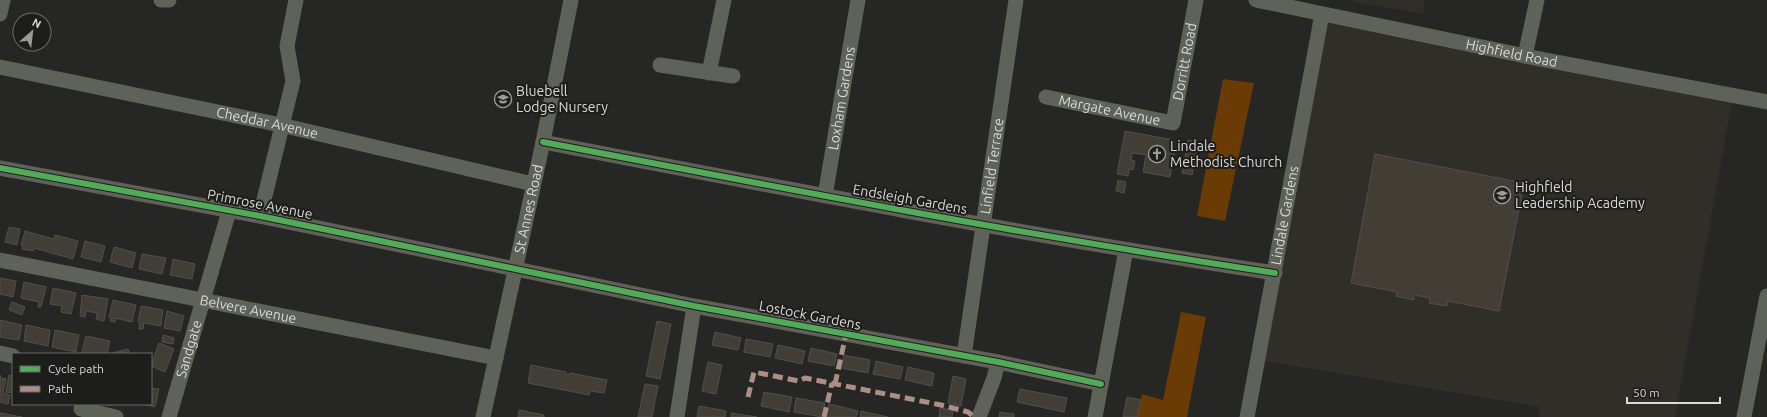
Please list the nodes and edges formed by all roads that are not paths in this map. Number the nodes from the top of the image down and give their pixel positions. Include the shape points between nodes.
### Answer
1 (3, 0) edge
2 (161, 0) edge
3 (169, 0) edge
4 (296, 0) edge
5 (571, 0) edge
6 (724, 0) edge
7 (858, 0) edge
8 (1016, 0) edge
9 (1196, 0) edge
10 (1256, 0) edge
11 (1537, 0) edge
12 (0, 14) edge
13 (1322, 14) junction
14 (1525, 56) junction
15 (660, 65) dead end
16 (0, 67) edge
17 (709, 73) junction
18 (733, 76) dead end
19 (1046, 97) dead end
20 (1767, 102) edge
21 (1173, 123) joint
22 (282, 125) junction
23 (543, 142) junction
24 (0, 168) edge
25 (533, 184) junction
26 (826, 196) junction
27 (229, 211) junction
28 (260, 216) junction
29 (983, 224) junction
30 (1126, 250) junction
31 (0, 260) edge
32 (515, 267) junction
33 (1275, 273) junction
34 (1767, 296) edge
35 (204, 300) junction
36 (694, 306) junction
37 (1763, 335) edge
38 (0, 353) edge
39 (12, 356) edge
40 (964, 356) junction
41 (496, 358) junction
42 (998, 362) junction
43 (1101, 384) junction
44 (81, 410) edge
45 (116, 417) edge
46 (169, 417) edge
47 (484, 417) edge
48 (677, 417) edge
49 (979, 417) edge
50 (1095, 417) edge
51 (1247, 417) edge
52 (1744, 417) edge

1 - 12 street
2 - 3 street
4 - 22 street via 287,46 293,81
5 - 23 street, St Annes Road
6 - 17 street
7 - 26 street, Loxham Gardens
8 - 29 street, Linfield Terrace
9 - 21 street, Dorritt Road
10 - 13 street, Highfield Road
11 - 14 street
13 - 14 street, Highfield Road
13 - 33 street, Lindale Gardens
14 - 20 street, Highfield Road
15 - 17 street
16 - 22 street, Cheddar Avenue
17 - 18 street
19 - 21 street, Margate Avenue
22 - 25 street, Cheddar Avenue
22 - 28 street
23 - 25 street, St Annes Road
23 - 26 street, Endsleigh Gardens
24 - 27 street, Primrose Avenue
25 - 32 street, St Annes Road
26 - 29 street, Endsleigh Gardens
27 - 28 street, Primrose Avenue
27 - 35 street, Sandgate
28 - 32 street, Primrose Avenue
29 - 30 street, Endsleigh Gardens
29 - 40 street, Linfield Terrace
30 - 33 street, Endsleigh Gardens
30 - 43 street
31 - 35 street, Belvere Avenue
32 - 36 street, Lostock Gardens
32 - 41 street, St Annes Road
33 - 51 street, Lindale Gardens
34 - 37 street
35 - 41 street, Belvere Avenue
35 - 46 street, Sandgate
36 - 40 street, Lostock Gardens
36 - 48 street
37 - 52 street
38 - 39 street
40 - 42 street, Lostock Gardens
41 - 47 street, St Annes Road
42 - 43 street, Lostock Gardens
42 - 49 street
43 - 50 street
44 - 45 street

